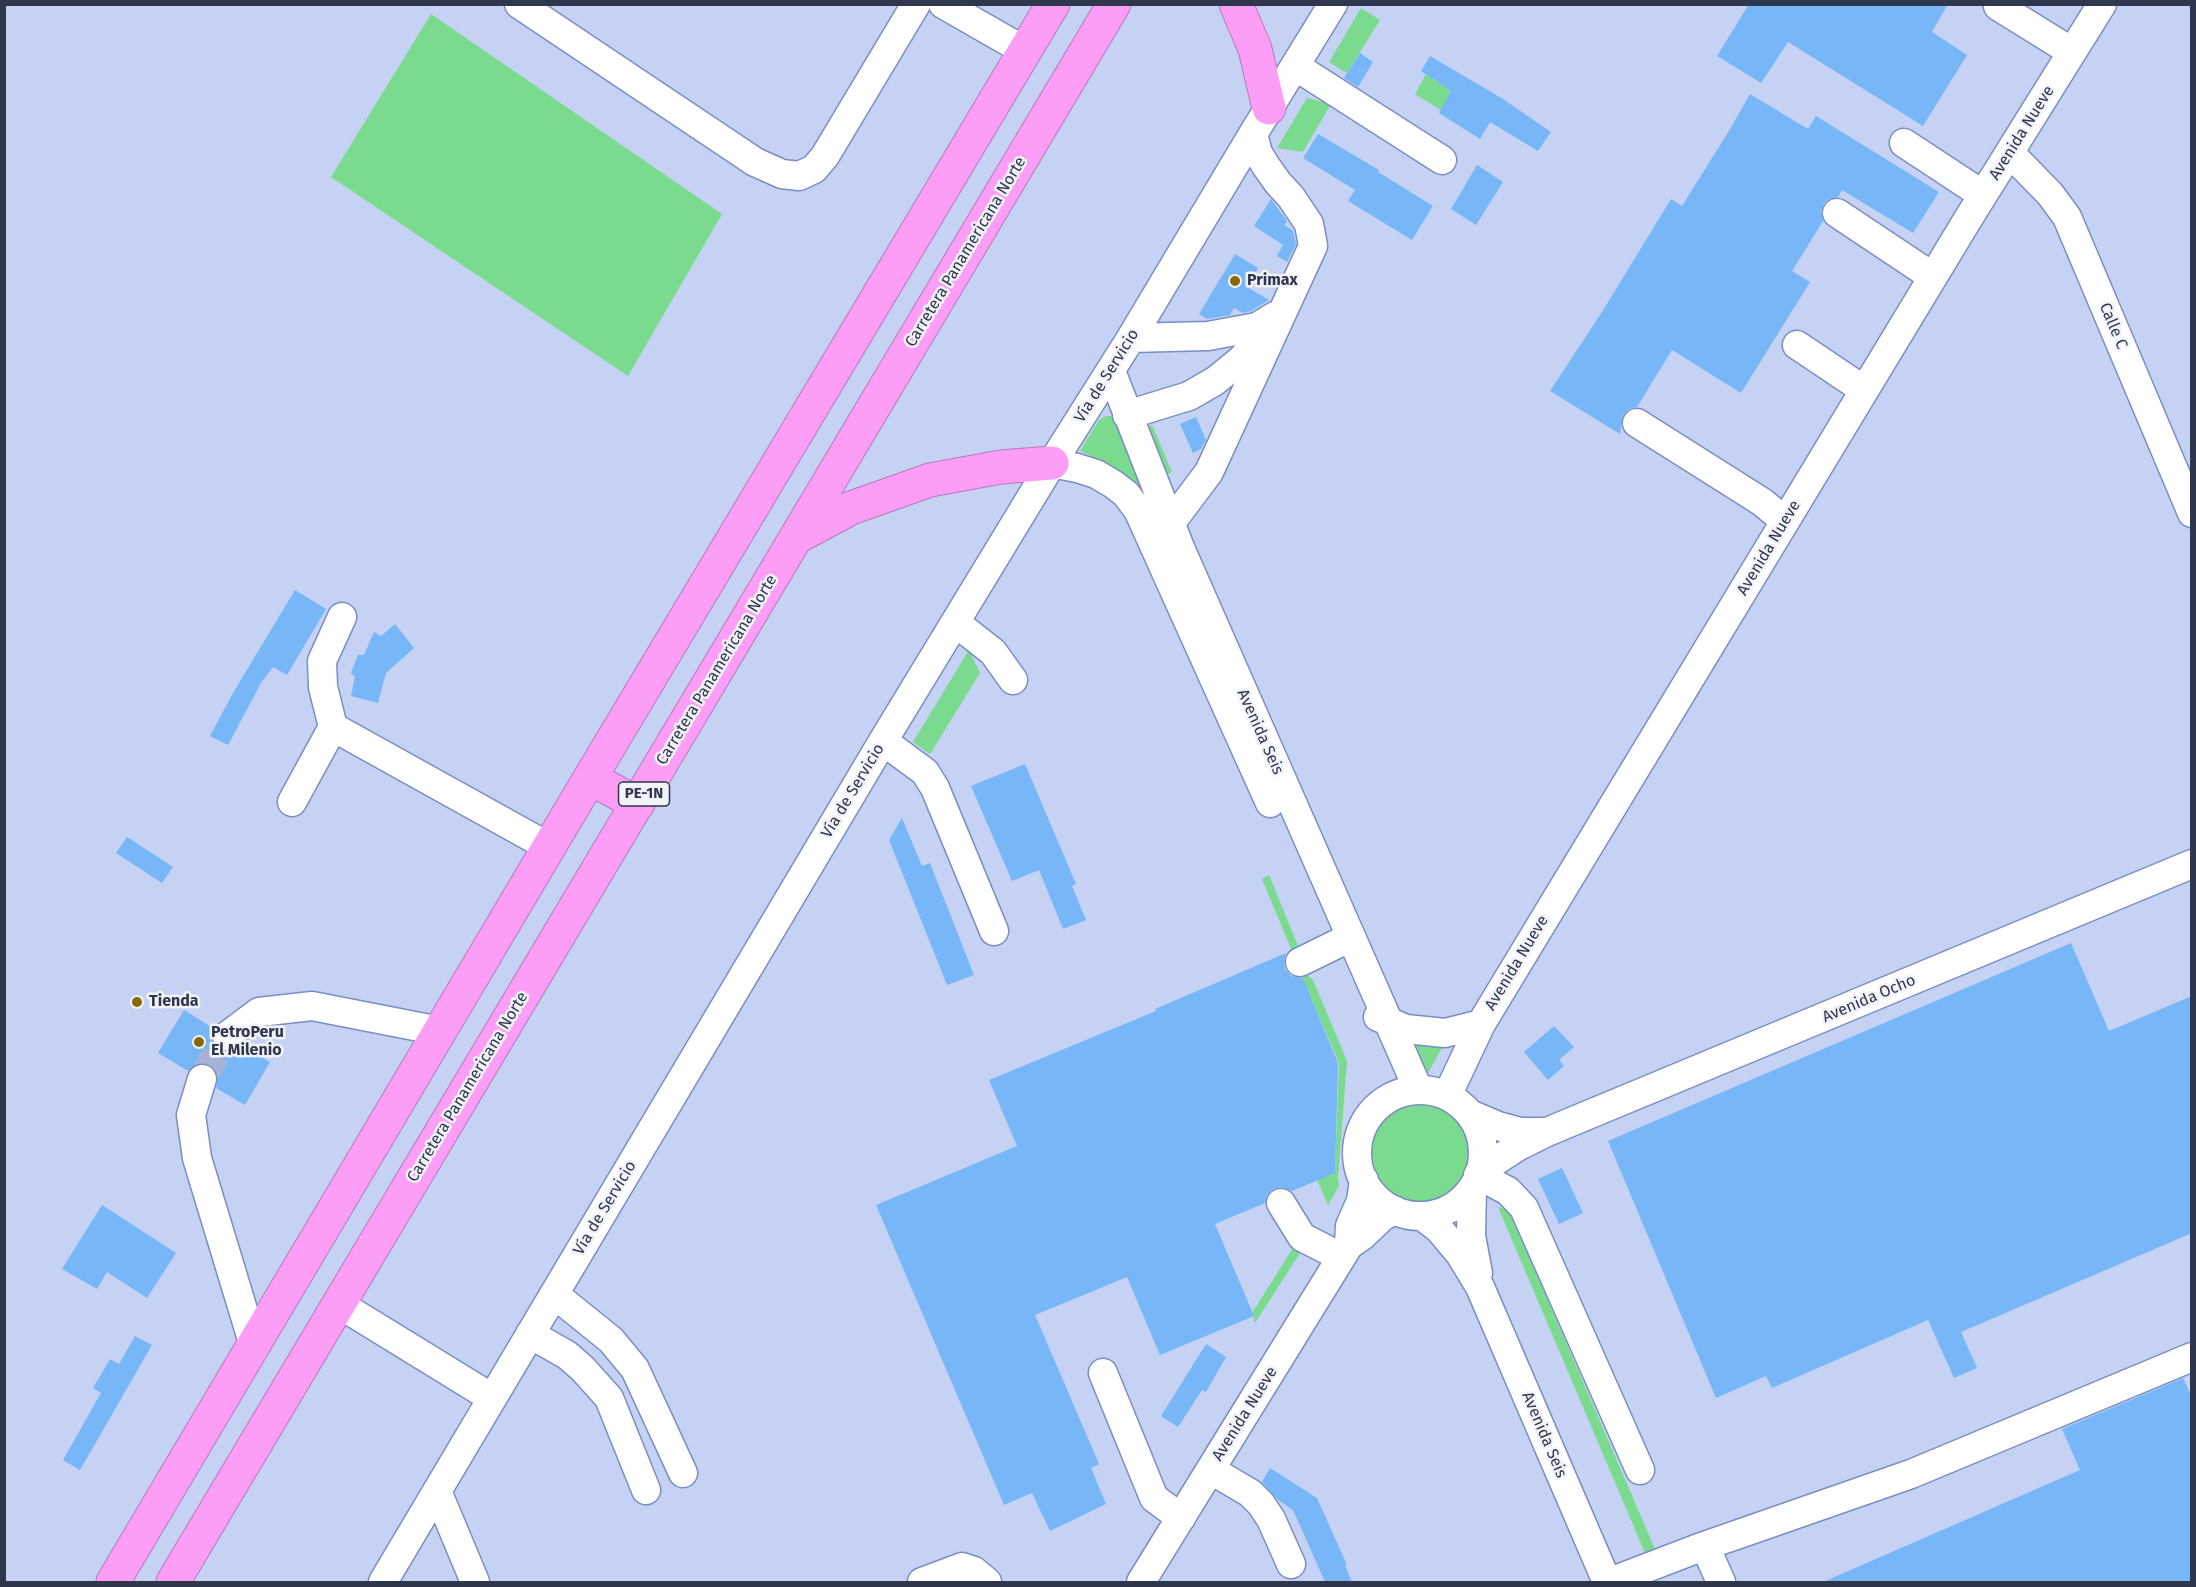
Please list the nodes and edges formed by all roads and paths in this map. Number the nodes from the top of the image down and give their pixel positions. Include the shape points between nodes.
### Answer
1 (519, 4) edge
2 (916, 4) edge
3 (943, 4) edge
4 (1053, 4) edge
5 (1114, 4) edge
6 (1236, 4) edge
7 (1333, 4) edge
8 (2102, 4) edge
9 (1998, 6) edge
10 (1025, 51) junction
11 (2072, 52) junction
12 (1295, 66) junction
13 (1261, 121) junction
14 (1904, 143) dead end
15 (2010, 153) junction
16 (1442, 160) dead end
17 (1983, 195) junction
18 (1837, 213) dead end
19 (1933, 277) junction
20 (1282, 312) junction
21 (1131, 338) junction
22 (1797, 345) dead end
23 (1111, 371) junction
24 (1864, 390) junction
25 (1127, 415) junction
26 (1637, 423) dead end
27 (1052, 464) junction
28 (2192, 513) edge
29 (1785, 521) junction
30 (1170, 524) junction
31 (797, 537) junction
32 (342, 616) dead end
33 (956, 623) junction
34 (1013, 680) dead end
35 (333, 727) junction
36 (883, 741) junction
37 (590, 778) junction
38 (292, 802) dead end
39 (638, 804) junction
40 (549, 847) junction
41 (2192, 864) edge
42 (994, 931) dead end
43 (1342, 941) junction
44 (1300, 962) dead end
45 (1375, 1016) junction
46 (1480, 1024) junction
47 (440, 1031) junction
48 (227, 1036) tunnel mouth
49 (201, 1079) tunnel mouth
50 (1408, 1091) junction
51 (1447, 1096) junction
52 (1470, 1114) junction
53 (1547, 1132) junction
54 (1477, 1178) junction
55 (1364, 1180) junction
56 (1281, 1203) dead end
57 (1408, 1213) junction
58 (1345, 1251) junction
59 (1480, 1287) junction
60 (554, 1294) junction
61 (339, 1304) junction
62 (530, 1334) junction
63 (254, 1346) junction
64 (2192, 1357) edge
65 (1103, 1373) dead end
66 (492, 1398) junction
67 (1211, 1470) junction
68 (1640, 1470) dead end
69 (683, 1473) dead end
70 (646, 1490) dead end
71 (437, 1491) junction
72 (1181, 1518) junction
73 (1706, 1546) junction
74 (1291, 1564) dead end
75 (113, 1582) edge
76 (173, 1582) edge
77 (382, 1582) edge
78 (475, 1582) edge
79 (922, 1582) edge
80 (987, 1582) edge
81 (1141, 1582) edge
82 (1609, 1582) edge
83 (1721, 1582) edge

1 - 2 street via 755,162 782,174 799,176 814,169 825,156
3 - 10 street
4 - 10 highway
5 - 31 highway, Carretera Panamericana Norte / PE-1N
6 - 13 highway via 1255,49
7 - 12 street, Vía de Servicio
8 - 11 street, Avenida Nueve
9 - 11 street
10 - 37 highway
11 - 15 street, Avenida Nueve
12 - 13 street, Vía de Servicio
12 - 16 street
13 - 20 street via 1258,153 1309,224 1313,246
13 - 21 street, Vía de Servicio
14 - 17 street
15 - 17 street, Avenida Nueve
15 - 28 street, Calle C via 2067,217
17 - 19 street, Avenida Nueve
18 - 19 street
19 - 24 street, Avenida Nueve
20 - 21 street via 1257,327 1208,336
20 - 25 street via 1242,359 1215,381 1189,396
20 - 30 street via 1209,472
21 - 23 street, Vía de Servicio
22 - 24 street
23 - 25 street, Avenida Seis
23 - 27 street, Vía de Servicio
24 - 29 street, Avenida Nueve
25 - 30 street, Avenida Seis
26 - 29 street via 1753,495
27 - 31 highway via 1001,466 930,480 851,508
27 - 33 street, Vía de Servicio
27 - 43 street, Avenida Seis via 1077,468 1113,483 1138,510
29 - 46 street, Avenida Nueve
30 - 43 street, Avenida Seis
31 - 39 highway, Carretera Panamericana Norte / PE-1N
32 - 35 street via 322,661 323,687
33 - 34 street via 993,652
33 - 36 street, Vía de Servicio
35 - 38 street
35 - 40 street
36 - 42 street via 925,772 935,788
36 - 60 street, Vía de Servicio
37 - 39 highway
37 - 40 highway
39 - 61 highway, Carretera Panamericana Norte / PE-1N
40 - 47 highway
41 - 53 street, Avenida Ocho
43 - 44 street
43 - 45 street, Avenida Seis
45 - 46 street via 1406,1029 1446,1033
45 - 50 street, Avenida Seis
46 - 51 street, Avenida Nueve
47 - 48 street via 312,1006 259,1012
47 - 63 highway
49 - 63 street via 191,1115 197,1158
50 - 51 street
50 - 55 street via 1381,1102 1367,1117 1356,1154
51 - 52 street
52 - 53 street, Avenida Ocho via 1520,1132
52 - 54 street via 1483,1151
53 - 54 street, Avenida Ocho via 1517,1147
54 - 57 street via 1459,1203 1441,1212
54 - 59 street, Avenida Seis via 1471,1236
54 - 68 street via 1508,1191 1524,1208
55 - 57 street via 1384,1205
55 - 58 street, Avenida Nueve
56 - 58 street via 1302,1237
57 - 58 street, Avenida Nueve via 1382,1217
57 - 59 street, Avenida Seis via 1438,1229 1460,1254
58 - 67 street, Avenida Nueve
59 - 82 street, Avenida Seis
60 - 62 street, Vía de Servicio
60 - 69 street via 611,1340 635,1369
61 - 66 street
61 - 76 highway, Carretera Panamericana Norte / PE-1N
62 - 66 street, Vía de Servicio
62 - 70 street via 575,1362 609,1398
63 - 75 highway
64 - 73 street via 1911,1474
65 - 72 street via 1154,1497
66 - 71 street, Vía de Servicio
67 - 72 street, Avenida Nueve
67 - 74 street via 1261,1504
71 - 77 street, Vía de Servicio
71 - 78 street
72 - 81 street, Avenida Nueve
73 - 82 street
73 - 83 street
79 - 80 street via 962,1567

